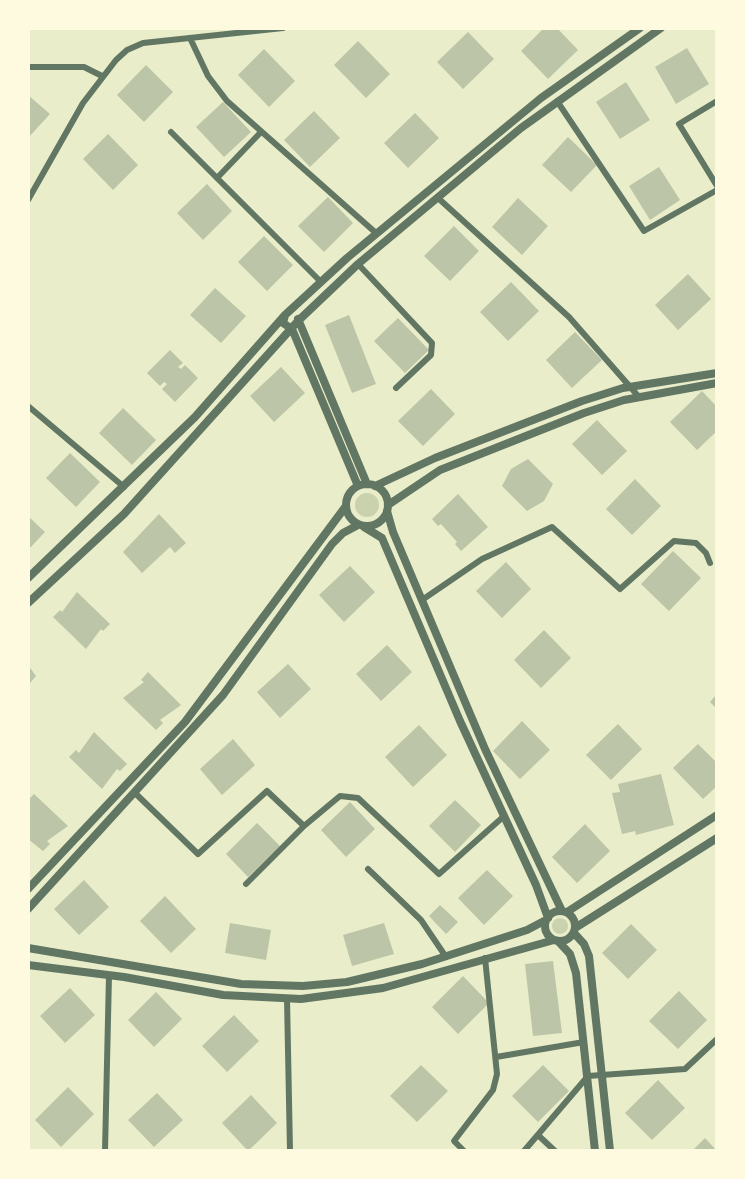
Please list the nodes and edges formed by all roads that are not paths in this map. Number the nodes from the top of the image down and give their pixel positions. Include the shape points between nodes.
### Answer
1 (283, 28) edge
2 (639, 28) edge
3 (661, 28) edge
4 (190, 38) junction
5 (645, 38) junction
6 (28, 67) edge
7 (102, 76) junction
8 (558, 101) junction
9 (717, 101) edge
10 (171, 132) dead end
11 (261, 132) junction
12 (217, 178) junction
13 (717, 188) edge
14 (438, 198) junction
15 (28, 200) edge
16 (376, 233) junction
17 (358, 264) junction
18 (321, 282) junction
19 (286, 315) junction
20 (295, 325) junction
21 (717, 373) edge
22 (717, 383) edge
23 (630, 387) junction
24 (396, 388) dead end
25 (639, 397) junction
26 (28, 406) edge
27 (371, 485) junction
28 (358, 486) junction
29 (124, 487) junction
30 (346, 506) junction
31 (388, 508) junction
32 (361, 526) junction
33 (710, 563) dead end
34 (28, 578) edge
35 (422, 600) junction
36 (28, 603) edge
37 (135, 793) junction
38 (717, 815) edge
39 (503, 817) junction
40 (304, 826) junction
41 (716, 840) edge
42 (368, 869) dead end
43 (246, 884) dead end
44 (28, 889) edge
45 (28, 909) edge
46 (564, 911) junction
47 (547, 919) junction
48 (575, 930) junction
49 (556, 941) junction
50 (28, 948) edge
51 (446, 957) junction
52 (485, 957) junction
53 (28, 965) edge
54 (109, 975) junction
55 (288, 999) junction
56 (717, 1039) edge
57 (584, 1042) junction
58 (496, 1057) junction
59 (602, 1075) junction
60 (588, 1076) junction
61 (539, 1136) junction
62 (105, 1151) edge
63 (290, 1151) edge
64 (464, 1151) edge
65 (524, 1151) edge
66 (555, 1151) edge
67 (595, 1151) edge
68 (610, 1151) edge

1 - 4 street
2 - 5 street
2 - 16 street via 541,98
3 - 5 street
4 - 7 street via 143,43 121,55
4 - 11 street via 217,89
5 - 8 street
6 - 7 street via 84,67
7 - 15 street
8 - 13 street via 644,231
8 - 14 street
9 - 13 street via 679,124
10 - 12 street
11 - 12 street
11 - 16 street
12 - 18 street
14 - 17 street
14 - 23 street via 569,317
16 - 18 street
17 - 20 street
17 - 24 street via 432,343 431,355
18 - 19 street
19 - 20 street via 284,325
19 - 29 street via 195,417
20 - 27 street
20 - 28 street
20 - 36 street via 124,514
21 - 23 street
22 - 25 street
23 - 25 street
23 - 27 street via 582,401
25 - 31 street via 584,413 440,470
26 - 29 street
27 - 28 street
27 - 31 street via 385,493
28 - 30 street via 349,494
29 - 34 street
30 - 32 street via 349,517
30 - 44 street via 185,722
31 - 32 street via 376,525
31 - 35 street via 393,532
32 - 37 street via 332,544 223,695
32 - 39 street via 382,538
33 - 35 street via 696,542 674,541 620,589 552,527 482,559
35 - 46 street via 485,750
37 - 40 street via 198,855 267,792
37 - 45 street
38 - 46 street
39 - 40 street via 439,874 358,798 334,798
39 - 47 street
40 - 43 street
41 - 48 street
42 - 51 street via 421,920
46 - 47 street
46 - 48 street via 574,919
47 - 49 street via 545,929
47 - 51 street
48 - 49 street via 568,940
48 - 59 street via 589,956
49 - 52 street
49 - 57 street via 573,963
50 - 51 street via 282,987 347,982
52 - 55 street via 373,990
52 - 58 street
53 - 54 street
54 - 55 street via 201,992
54 - 62 street
55 - 63 street
56 - 59 street via 685,1069
57 - 58 street
57 - 60 street
58 - 64 street via 494,1090 454,1141
59 - 60 street
59 - 68 street
60 - 61 street
60 - 67 street
61 - 65 street
61 - 66 street

